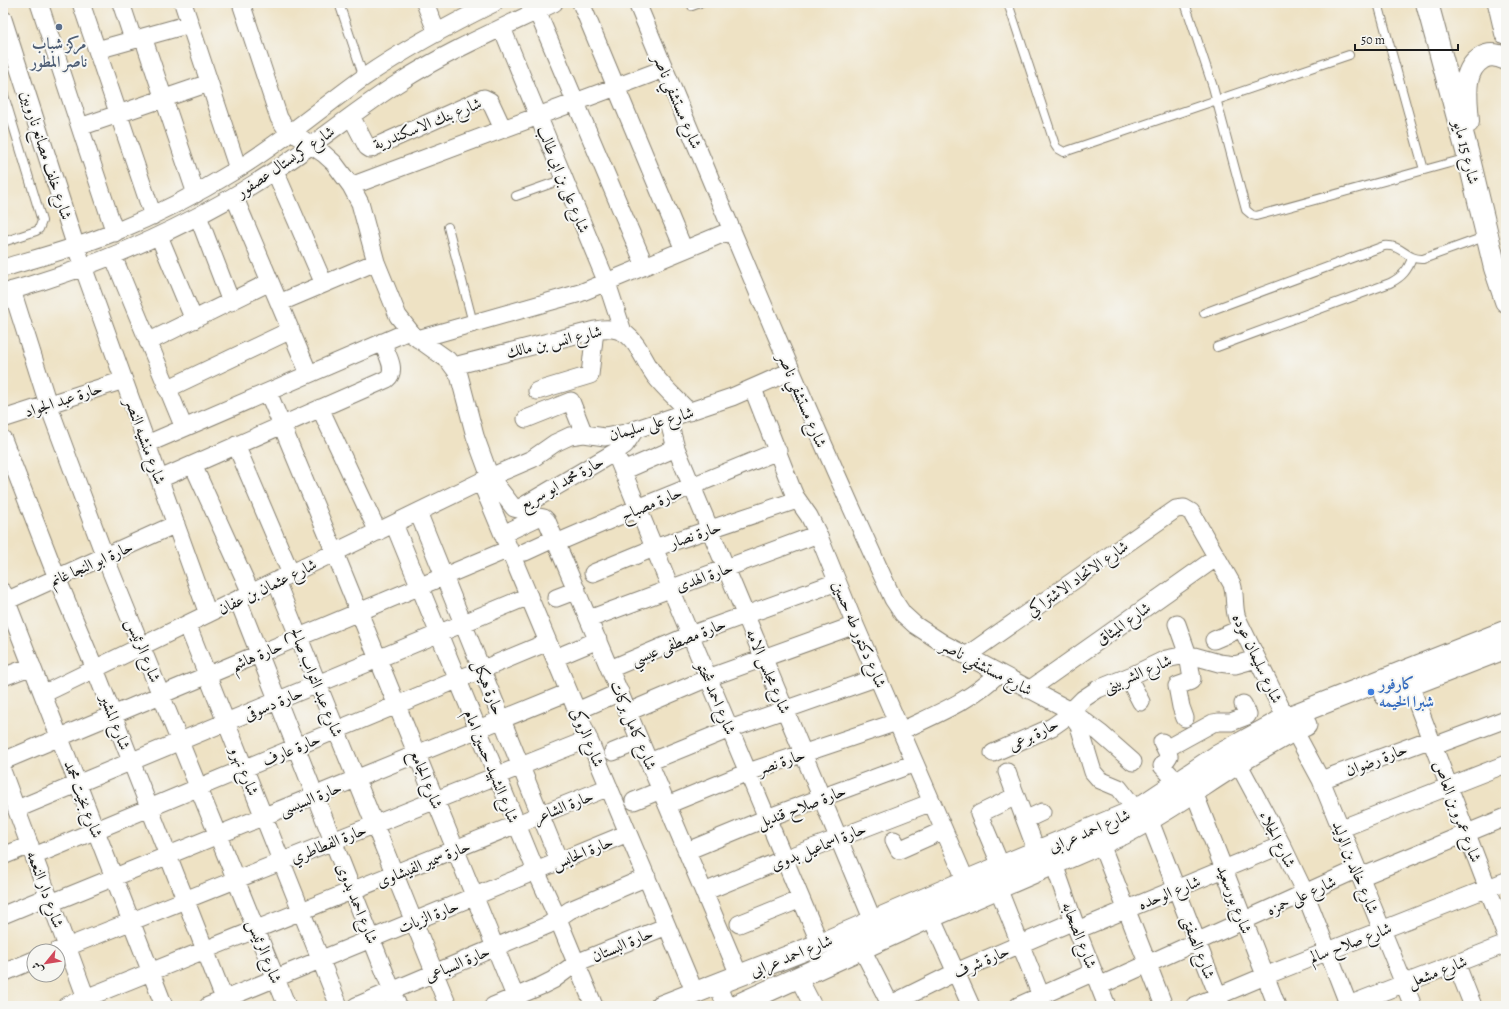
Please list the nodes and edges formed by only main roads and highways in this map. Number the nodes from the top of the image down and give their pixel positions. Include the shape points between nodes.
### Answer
1 (1428, 3) edge
2 (1499, 3) edge
3 (1506, 33) edge
4 (1506, 59) edge
5 (1469, 156) junction
6 (1506, 301) edge

1 - 5 main road, شارع 15 مايو
2 - 3 main road
4 - 5 main road via 1495,55 1485,56 1476,61 1470,69 1467,79
5 - 6 main road, شارع 15 مايو

